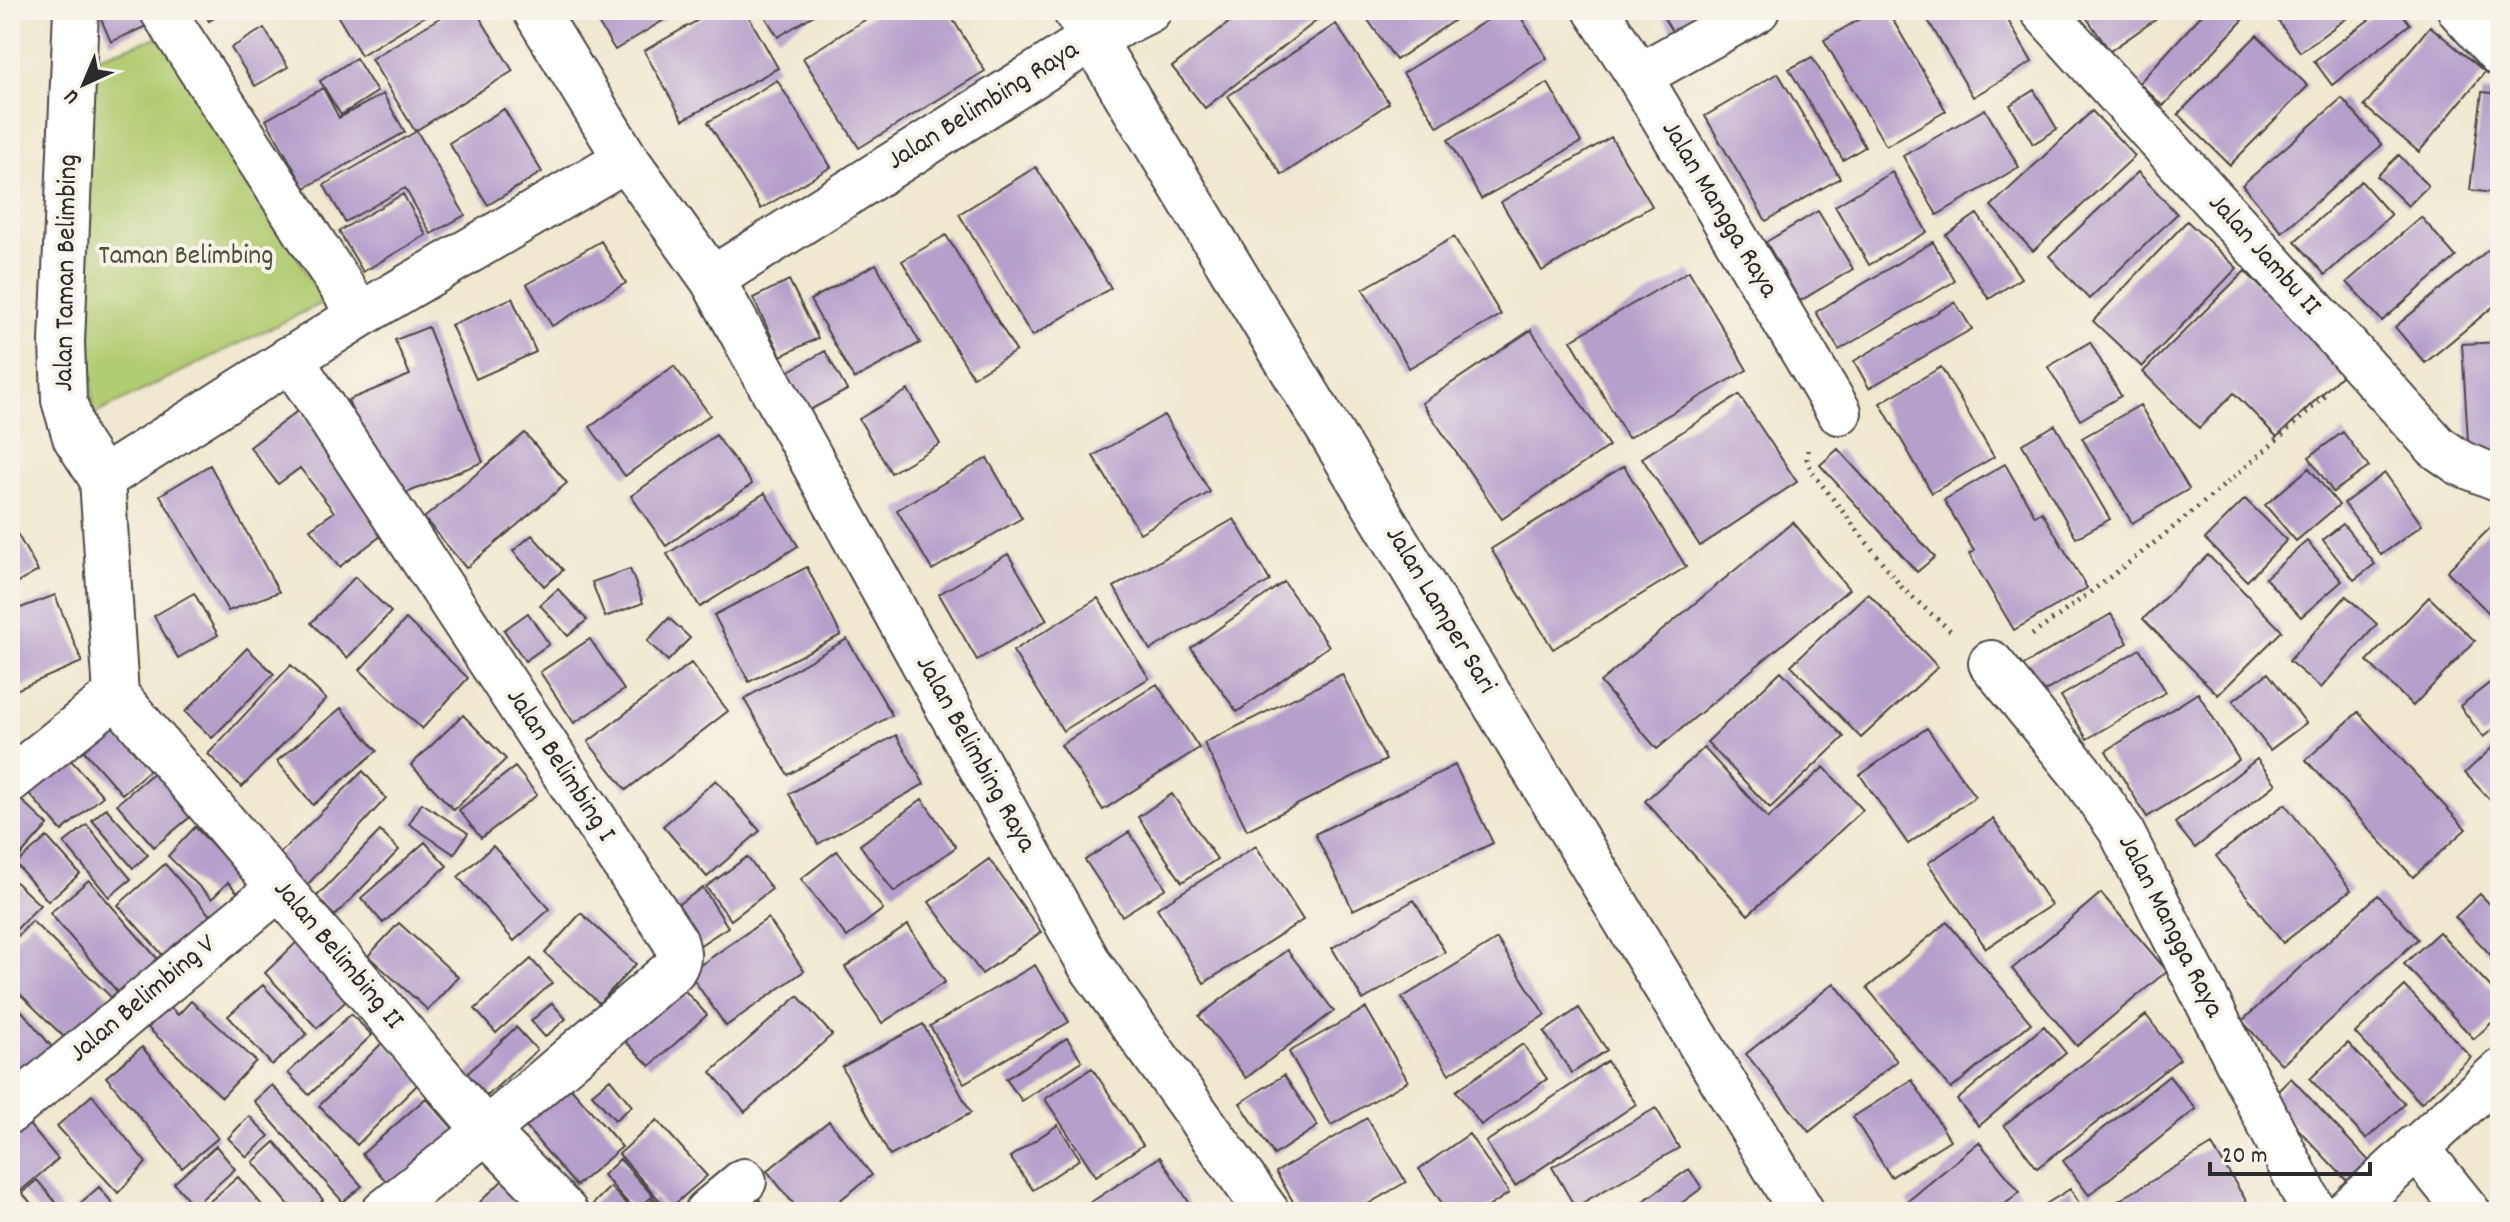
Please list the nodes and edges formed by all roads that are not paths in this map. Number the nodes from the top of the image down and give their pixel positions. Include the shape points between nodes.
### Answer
1 (76, 10) edge
2 (162, 10) edge
3 (535, 10) edge
4 (1149, 10) edge
5 (1596, 10) edge
6 (1757, 10) edge
7 (2042, 10) edge
8 (2460, 10) edge
9 (1084, 24) edge
10 (2500, 54) edge
11 (1639, 76) junction
12 (626, 159) junction
13 (712, 279) junction
14 (360, 315) junction
15 (290, 358) junction
16 (1831, 400) road end
17 (102, 479) junction
18 (2500, 479) edge
19 (1991, 663) road end
20 (116, 695) junction
21 (10, 780) edge
22 (279, 888) junction
23 (2500, 1072) edge
24 (10, 1111) edge
25 (486, 1131) junction
26 (2416, 1147) junction
27 (744, 1181) dead end
28 (384, 1212) edge
29 (565, 1212) edge
30 (707, 1212) edge
31 (1267, 1212) edge
32 (1802, 1212) edge
33 (2314, 1212) edge
34 (2347, 1212) edge
35 (2468, 1212) edge

1 - 17 street, Jalan Taman Belimbing via 64,400 75,437
2 - 14 street
3 - 12 street, Jalan Belimbing Raya
4 - 9 street, Jalan Belimbing Raya
5 - 11 street, Jalan Mangga Raya
6 - 11 street
7 - 18 street, Jalan Jambu II via 2437,447
8 - 10 street
9 - 13 street, Jalan Belimbing Raya
9 - 32 street, Jalan Lamper Sari
11 - 16 street, Jalan Mangga Raya
12 - 13 street, Jalan Belimbing Raya
12 - 14 street
13 - 31 street, Jalan Belimbing Raya via 1090,965
14 - 15 street
15 - 17 street
15 - 25 street, Jalan Belimbing I via 679,952 673,970
17 - 20 street, Jalan Taman Belimbing
19 - 33 street, Jalan Mangga Raya via 2120,829
20 - 21 street
20 - 22 street, Jalan Belimbing II
22 - 24 street, Jalan Belimbing V
22 - 25 street, Jalan Belimbing II
23 - 26 street
25 - 28 street
25 - 29 street, Jalan Belimbing II
26 - 34 street
26 - 35 street
27 - 30 street

